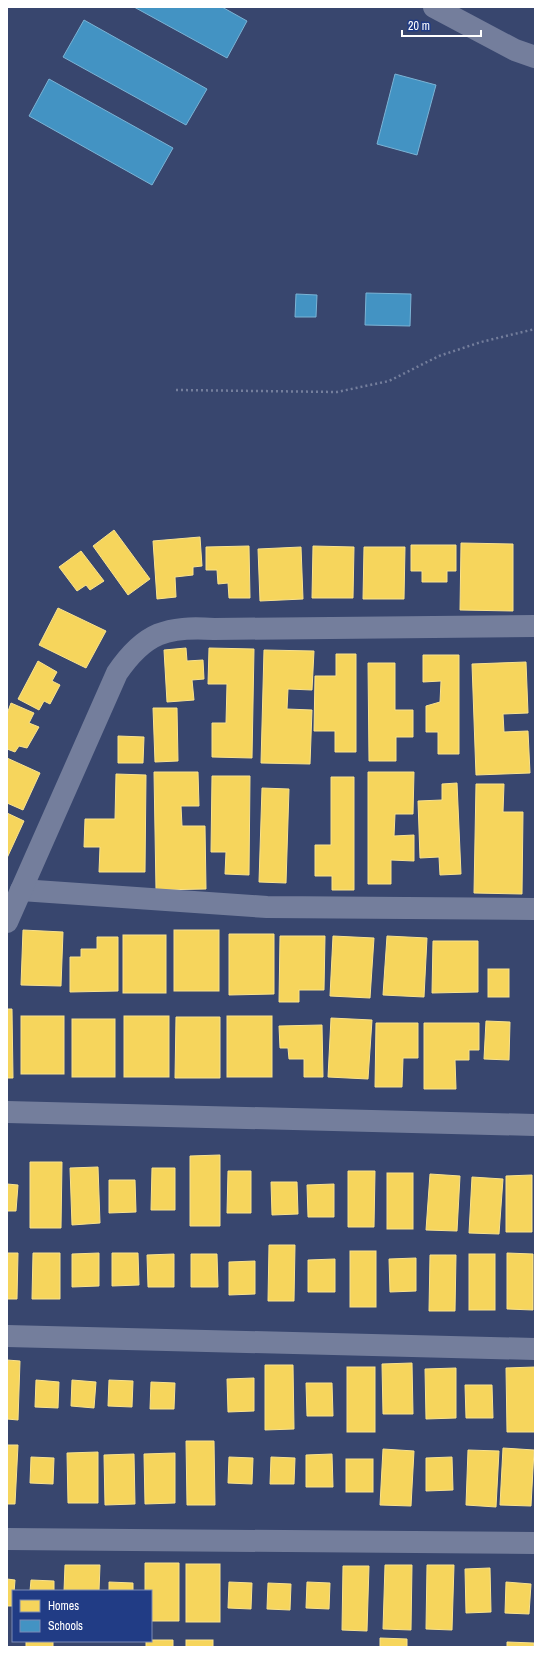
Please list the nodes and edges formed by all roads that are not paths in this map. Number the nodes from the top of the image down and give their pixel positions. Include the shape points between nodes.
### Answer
1 (434, 7) edge
2 (535, 57) edge
3 (535, 626) edge
4 (21, 890) junction
5 (535, 908) edge
6 (7, 922) edge
7 (7, 1112) edge
8 (535, 1125) edge
9 (7, 1336) edge
10 (535, 1349) edge
11 (7, 1539) edge
12 (535, 1543) edge

1 - 2 street via 515,50
3 - 4 street via 192,628 158,634 129,656 117,673
4 - 5 street via 267,907
4 - 6 street
7 - 8 street
9 - 10 street
11 - 12 street

